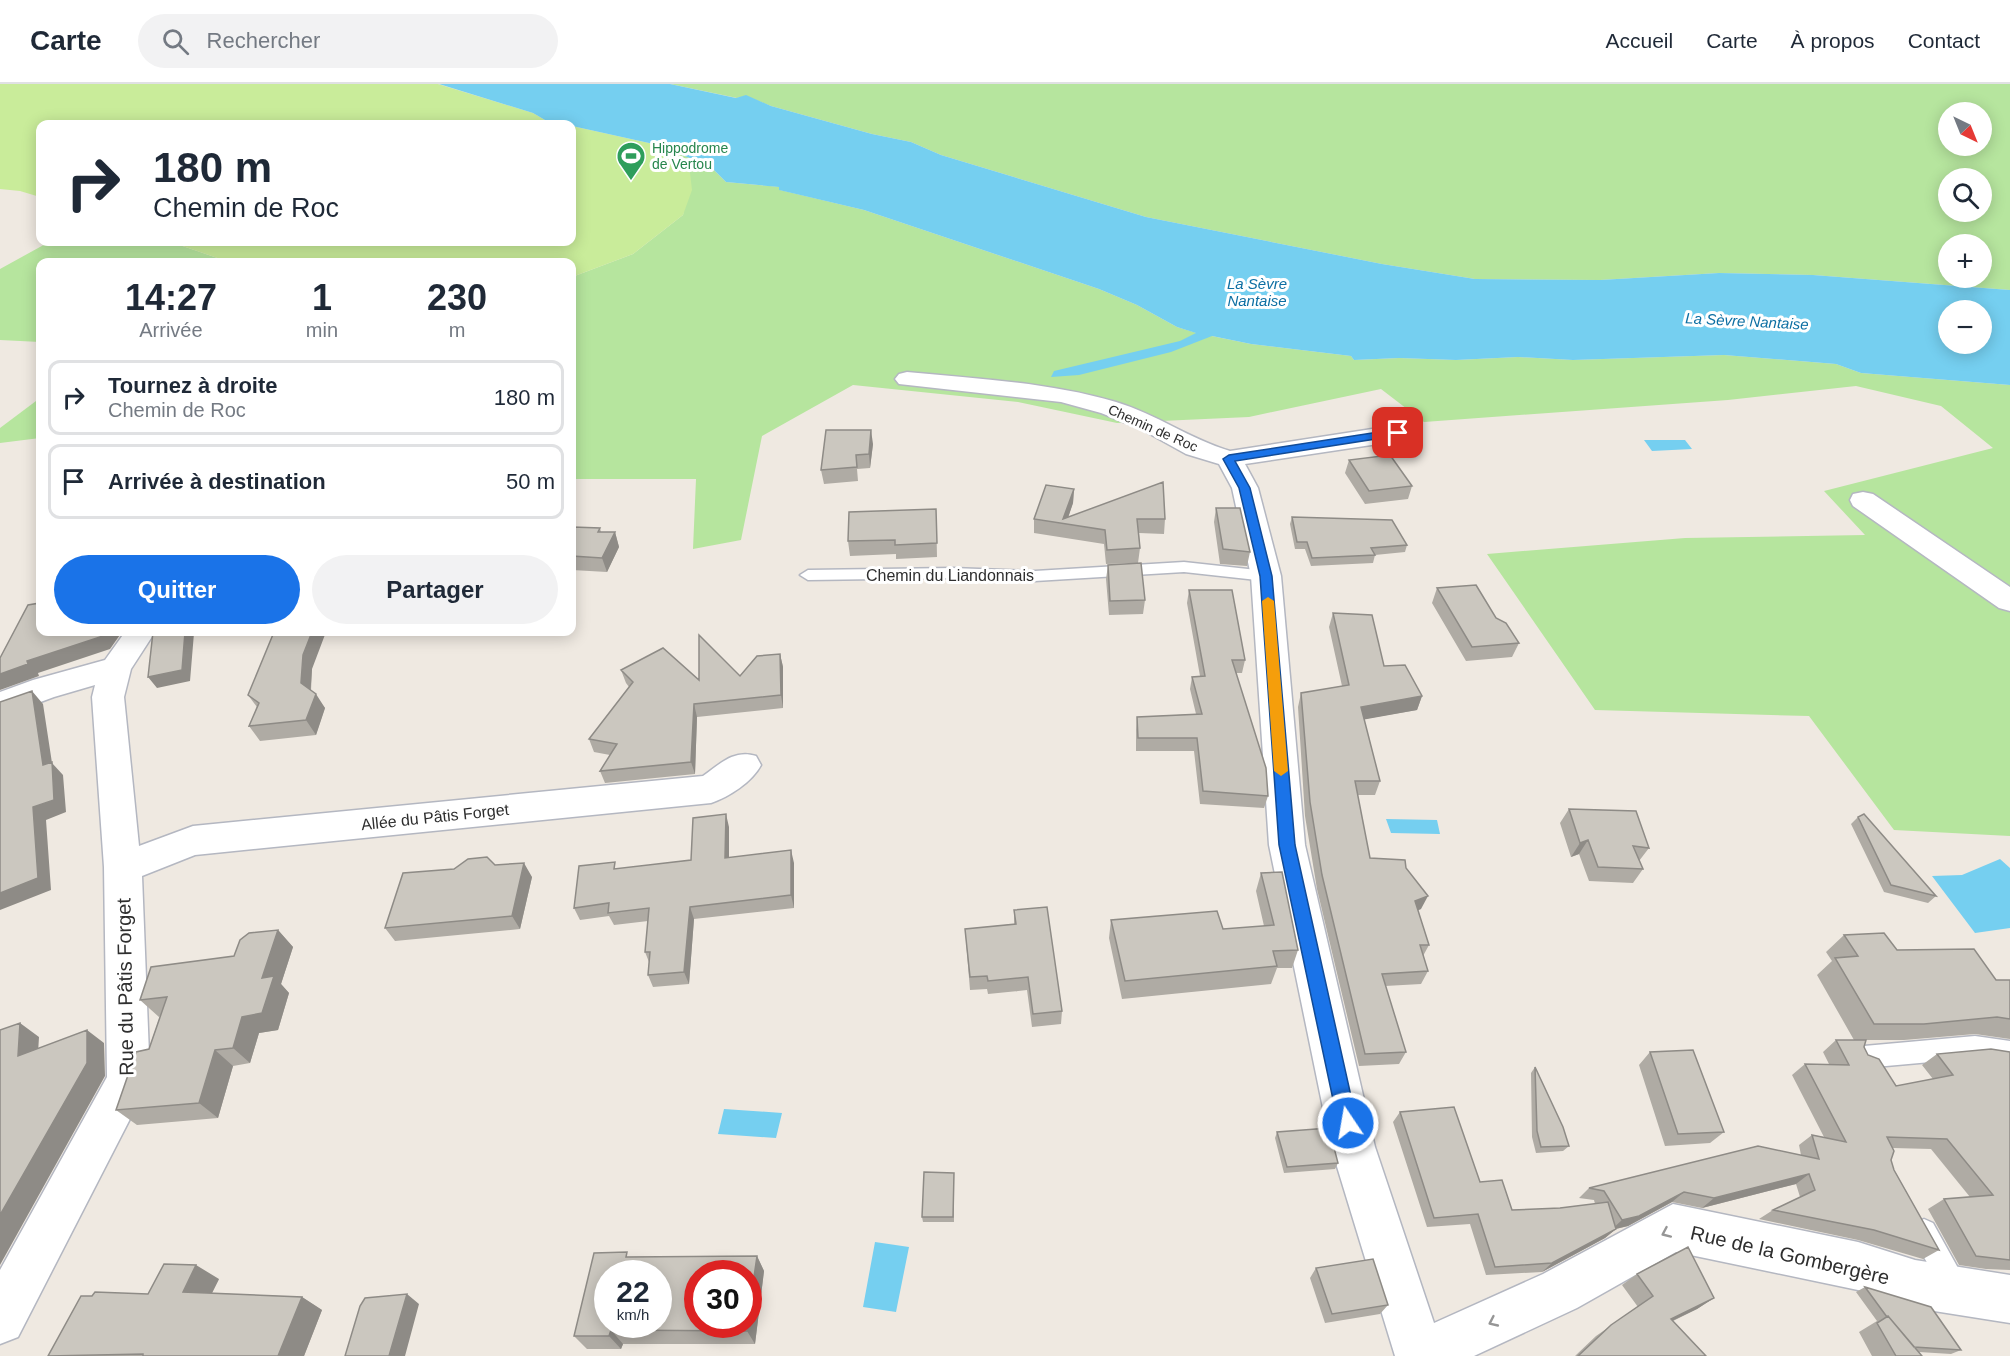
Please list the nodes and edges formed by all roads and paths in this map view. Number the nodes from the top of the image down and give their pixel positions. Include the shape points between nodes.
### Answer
1 (907, 379) dead end
2 (1398, 433) dead end
3 (1229, 459) junction
4 (1863, 500) dead end
5 (808, 575) dead end
6 (1266, 576) junction
7 (2010, 602) edge
8 (137, 636) edge
9 (116, 668) junction
10 (0, 705) edge
11 (744, 765) dead end
12 (123, 867) junction
13 (2010, 1052) edge
14 (1864, 1058) edge
15 (1912, 1209) edge
16 (1956, 1289) junction
17 (2010, 1299) edge
18 (0, 1319) edge
19 (1420, 1356) edge

1 - 3 street, Chemin de Roc via 1062,395 1110,408 1195,449
2 - 3 street, Chemin de Roc
3 - 6 street via 1245,488
4 - 7 street
5 - 6 lane, Chemin du Liandonnais via 1035,576 1184,567
6 - 19 street via 1287,845 1353,1147
8 - 9 street, Rue du Pâtis Forget
9 - 10 street
9 - 12 street, Rue du Pâtis Forget via 108,697
11 - 12 street, Allée du Pâtis Forget via 711,789 193,841
12 - 18 street, Rue du Pâtis Forget via 129,1080
13 - 14 lane via 1975,1047
15 - 16 lane
16 - 17 street, Rue de la Gombergère
16 -> 19 street, Rue de la Gombergère via 1915,1284 1857,1266 1673,1228 1560,1291

